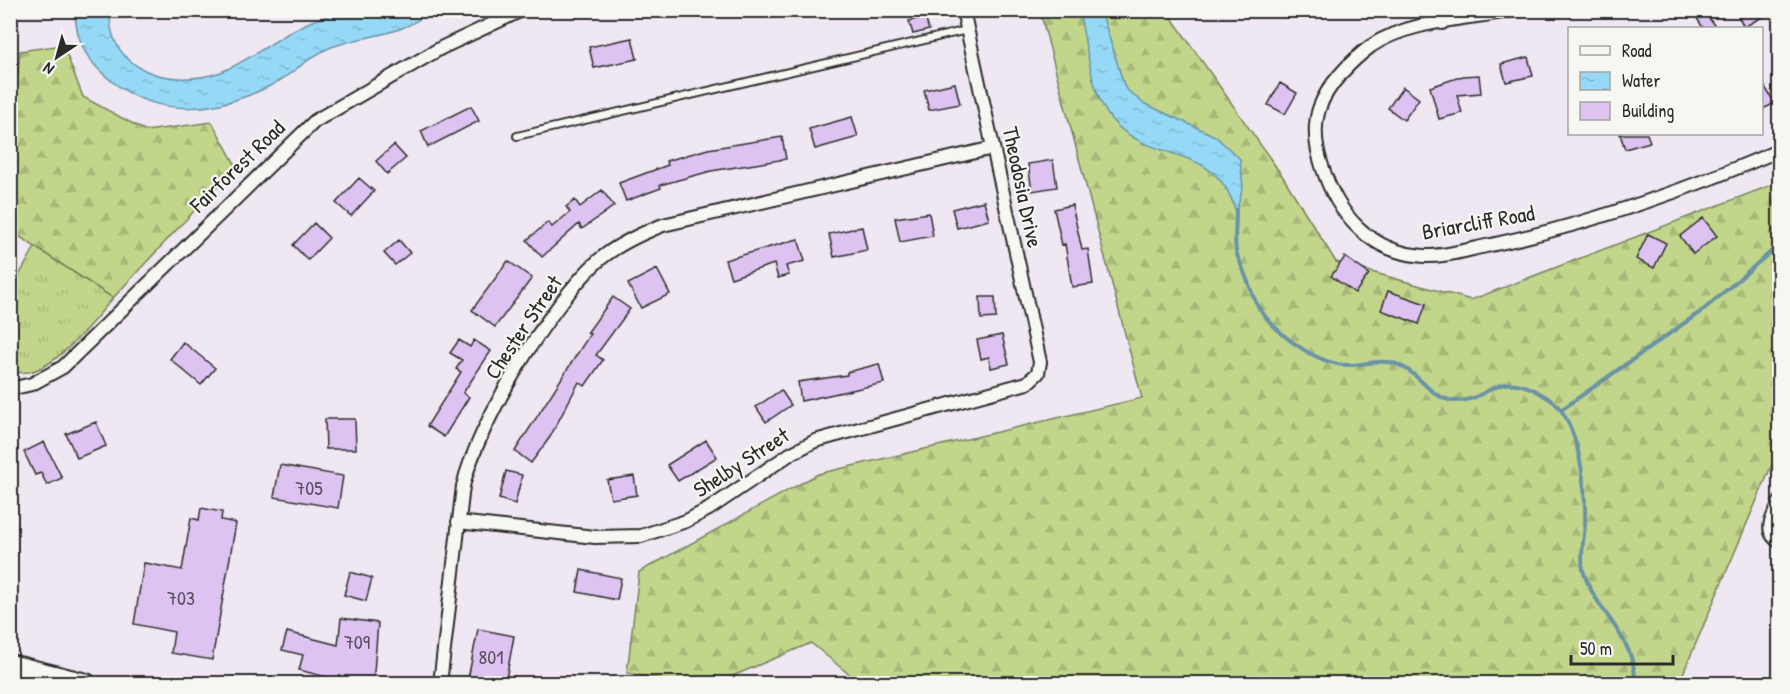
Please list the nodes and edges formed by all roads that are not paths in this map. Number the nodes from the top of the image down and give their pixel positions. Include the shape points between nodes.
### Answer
1 (522, 10) edge
2 (963, 10) edge
3 (1455, 10) edge
4 (1515, 10) edge
5 (1483, 14) edge
6 (1442, 24) junction
7 (968, 30) junction
8 (517, 136) dead end
9 (993, 148) junction
10 (1779, 150) edge
11 (1038, 373) joint
12 (10, 389) edge
13 (1779, 502) edge
14 (458, 522) junction
15 (1779, 542) edge
16 (10, 665) edge
17 (86, 684) edge
18 (440, 684) edge

1 - 12 street, Fairforest Road via 441,48 315,121 63,367 32,384
2 - 7 street, Theodosia Drive
3 - 6 street
4 - 5 street, Briarcliff Road
5 - 6 street, Briarcliff Road
6 - 10 street, Briarcliff Road via 1398,32 1373,45 1326,93 1319,109 1316,144 1330,192 1348,219 1389,248 1425,256 1512,240 1647,201
7 - 8 lane
7 - 9 street, Theodosia Drive
9 - 11 street, Theodosia Drive via 1040,362
9 - 14 street, Chester Street via 663,225 619,245 599,260 560,304 500,400 472,455
11 - 14 street, Shelby Street via 1027,383 815,441 709,509 657,532 602,537
13 - 15 street via 1769,529 1771,537
14 - 18 street, Chester Street
16 - 17 main road

